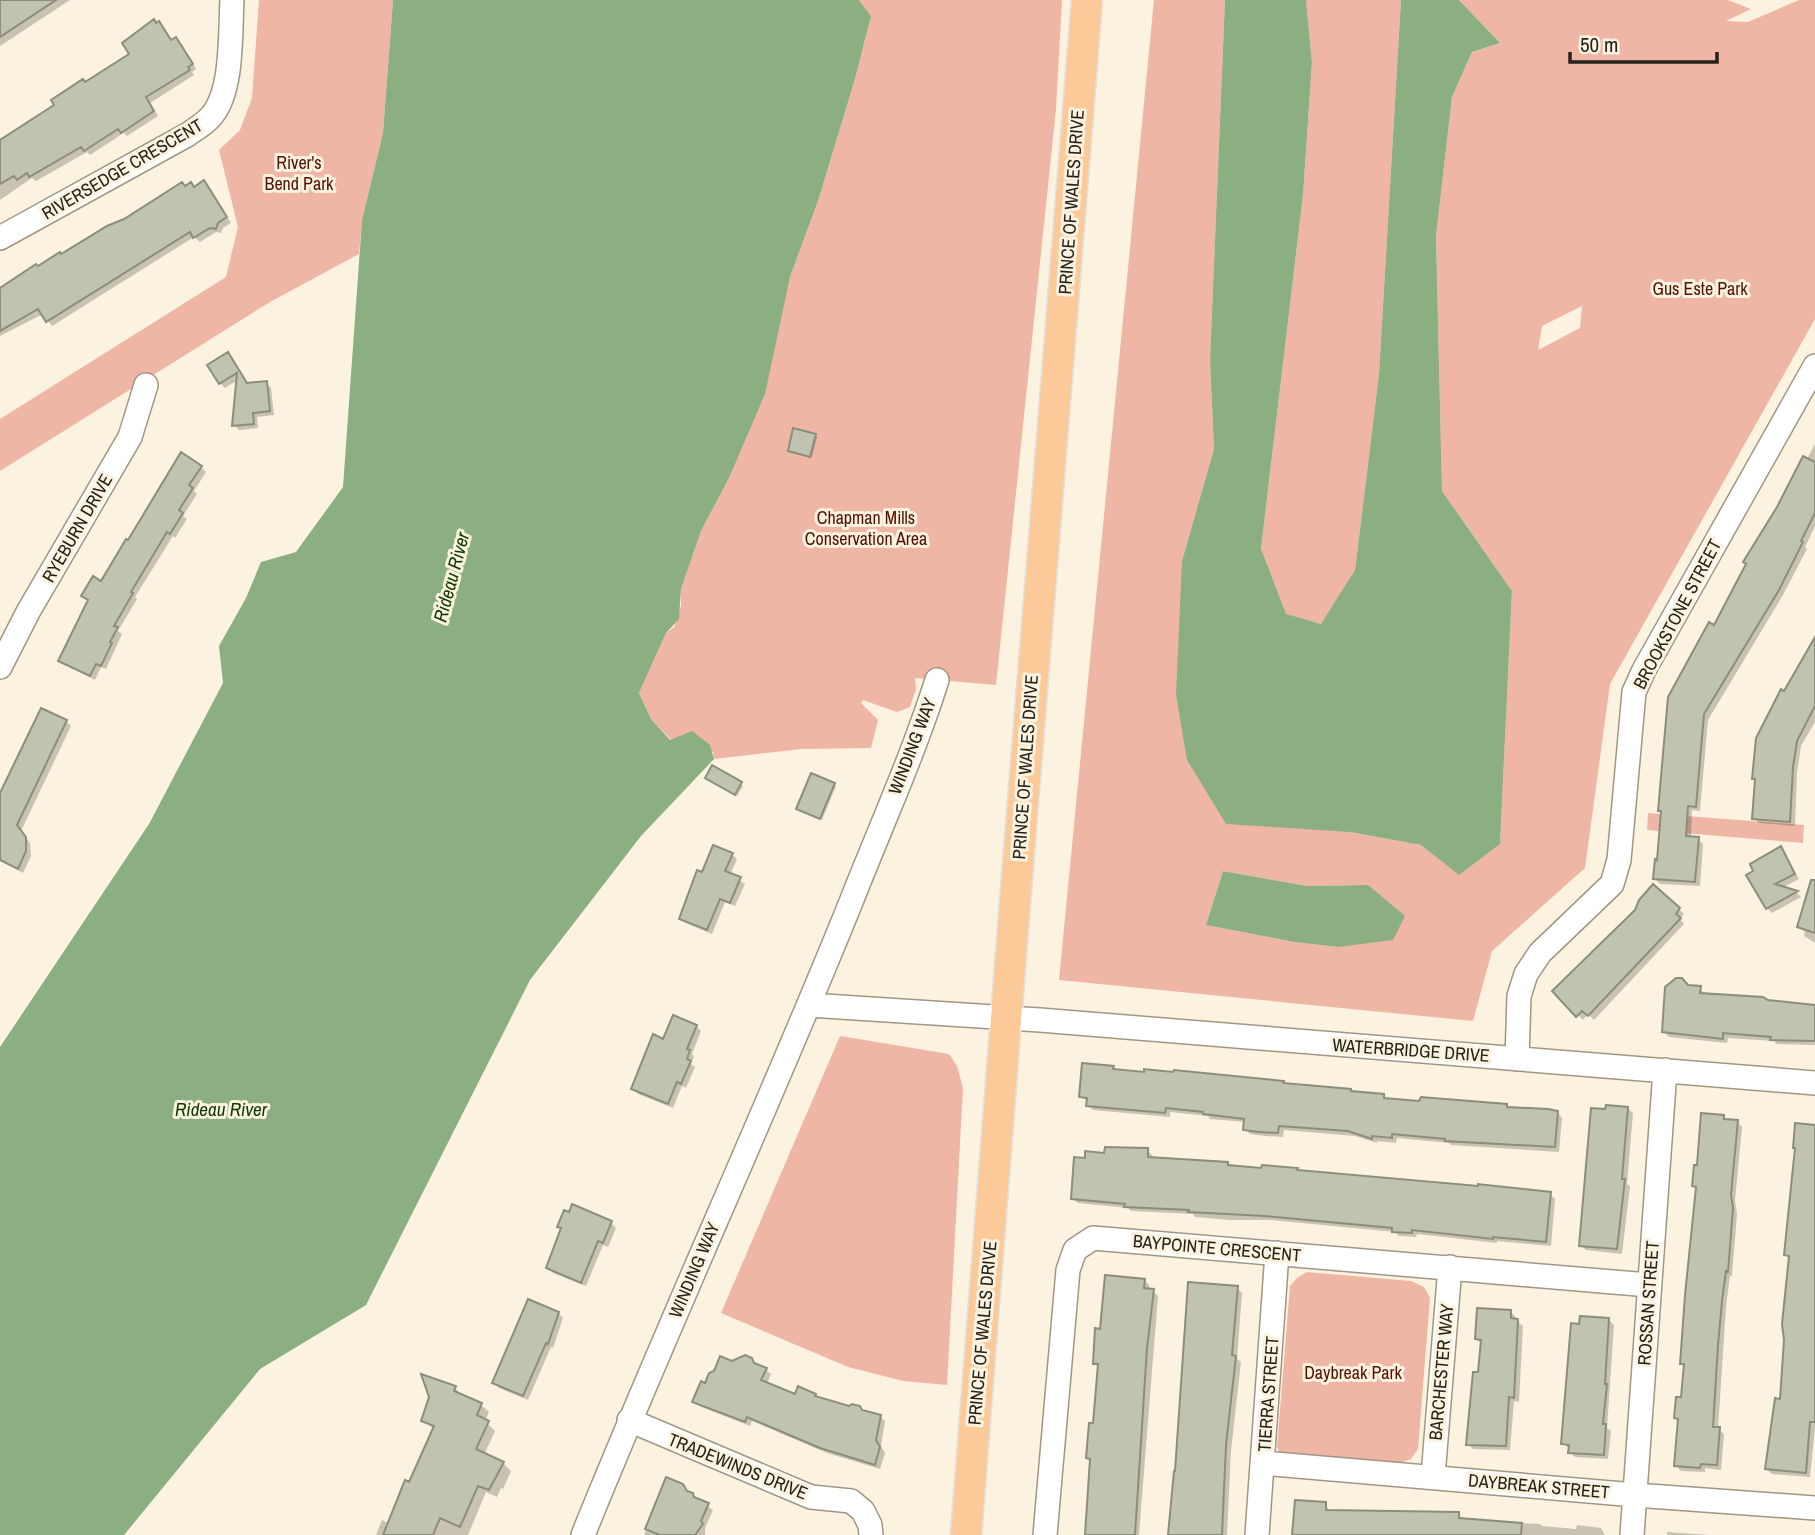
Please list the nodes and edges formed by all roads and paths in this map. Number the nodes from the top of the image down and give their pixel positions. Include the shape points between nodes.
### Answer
1 (232, 0) edge
2 (1087, 0) edge
3 (0, 238) edge
4 (1815, 366) edge
5 (146, 385) dead end
6 (0, 667) edge
7 (937, 680) dead end
8 (809, 1005) junction
9 (1007, 1017) junction
10 (1517, 1059) junction
11 (1665, 1070) junction
12 (1815, 1083) edge
13 (1277, 1253) junction
14 (1450, 1267) junction
15 (1649, 1286) junction
16 (629, 1420) junction
17 (1263, 1463) junction
18 (1433, 1476) junction
19 (1636, 1495) junction
20 (1815, 1508) edge
21 (583, 1535) edge
22 (871, 1535) edge
23 (967, 1535) edge
24 (1045, 1535) edge
25 (1257, 1535) edge
26 (1632, 1535) edge

1 - 3 street, RIVERSEDGE CRESCENT via 227,81 213,116 187,135
2 - 9 main road, PRINCE OF WALES DRIVE
4 - 10 street, BROOKSTONE STREET via 1634,692 1619,860 1612,884 1540,953 1526,974 1519,996
5 - 6 street, RYEBURN DRIVE via 130,437
7 - 8 street, WINDING WAY
8 - 9 street
8 - 16 street, WINDING WAY
9 - 10 street, WATERBRIDGE DRIVE
9 - 23 main road, PRINCE OF WALES DRIVE
10 - 11 street, WATERBRIDGE DRIVE
11 - 12 street, WATERBRIDGE DRIVE
11 - 15 street, ROSSAN STREET
13 - 14 street, BAYPOINTE CRESCENT
13 - 17 street, TIERRA STREET
13 - 24 street, BAYPOINTE CRESCENT via 1093,1238 1075,1250 1068,1270
14 - 15 street, BAYPOINTE CRESCENT
14 - 18 street, BARCHESTER WAY
15 - 19 street, ROSSAN STREET
16 - 21 street, WINDING WAY
16 - 22 street, TRADEWINDS DRIVE via 811,1497 851,1502 863,1511
17 - 18 street, DAYBREAK STREET
17 - 25 street, TIERRA STREET
18 - 19 street, DAYBREAK STREET
19 - 20 street, DAYBREAK STREET
19 - 26 street, ROSSAN STREET

